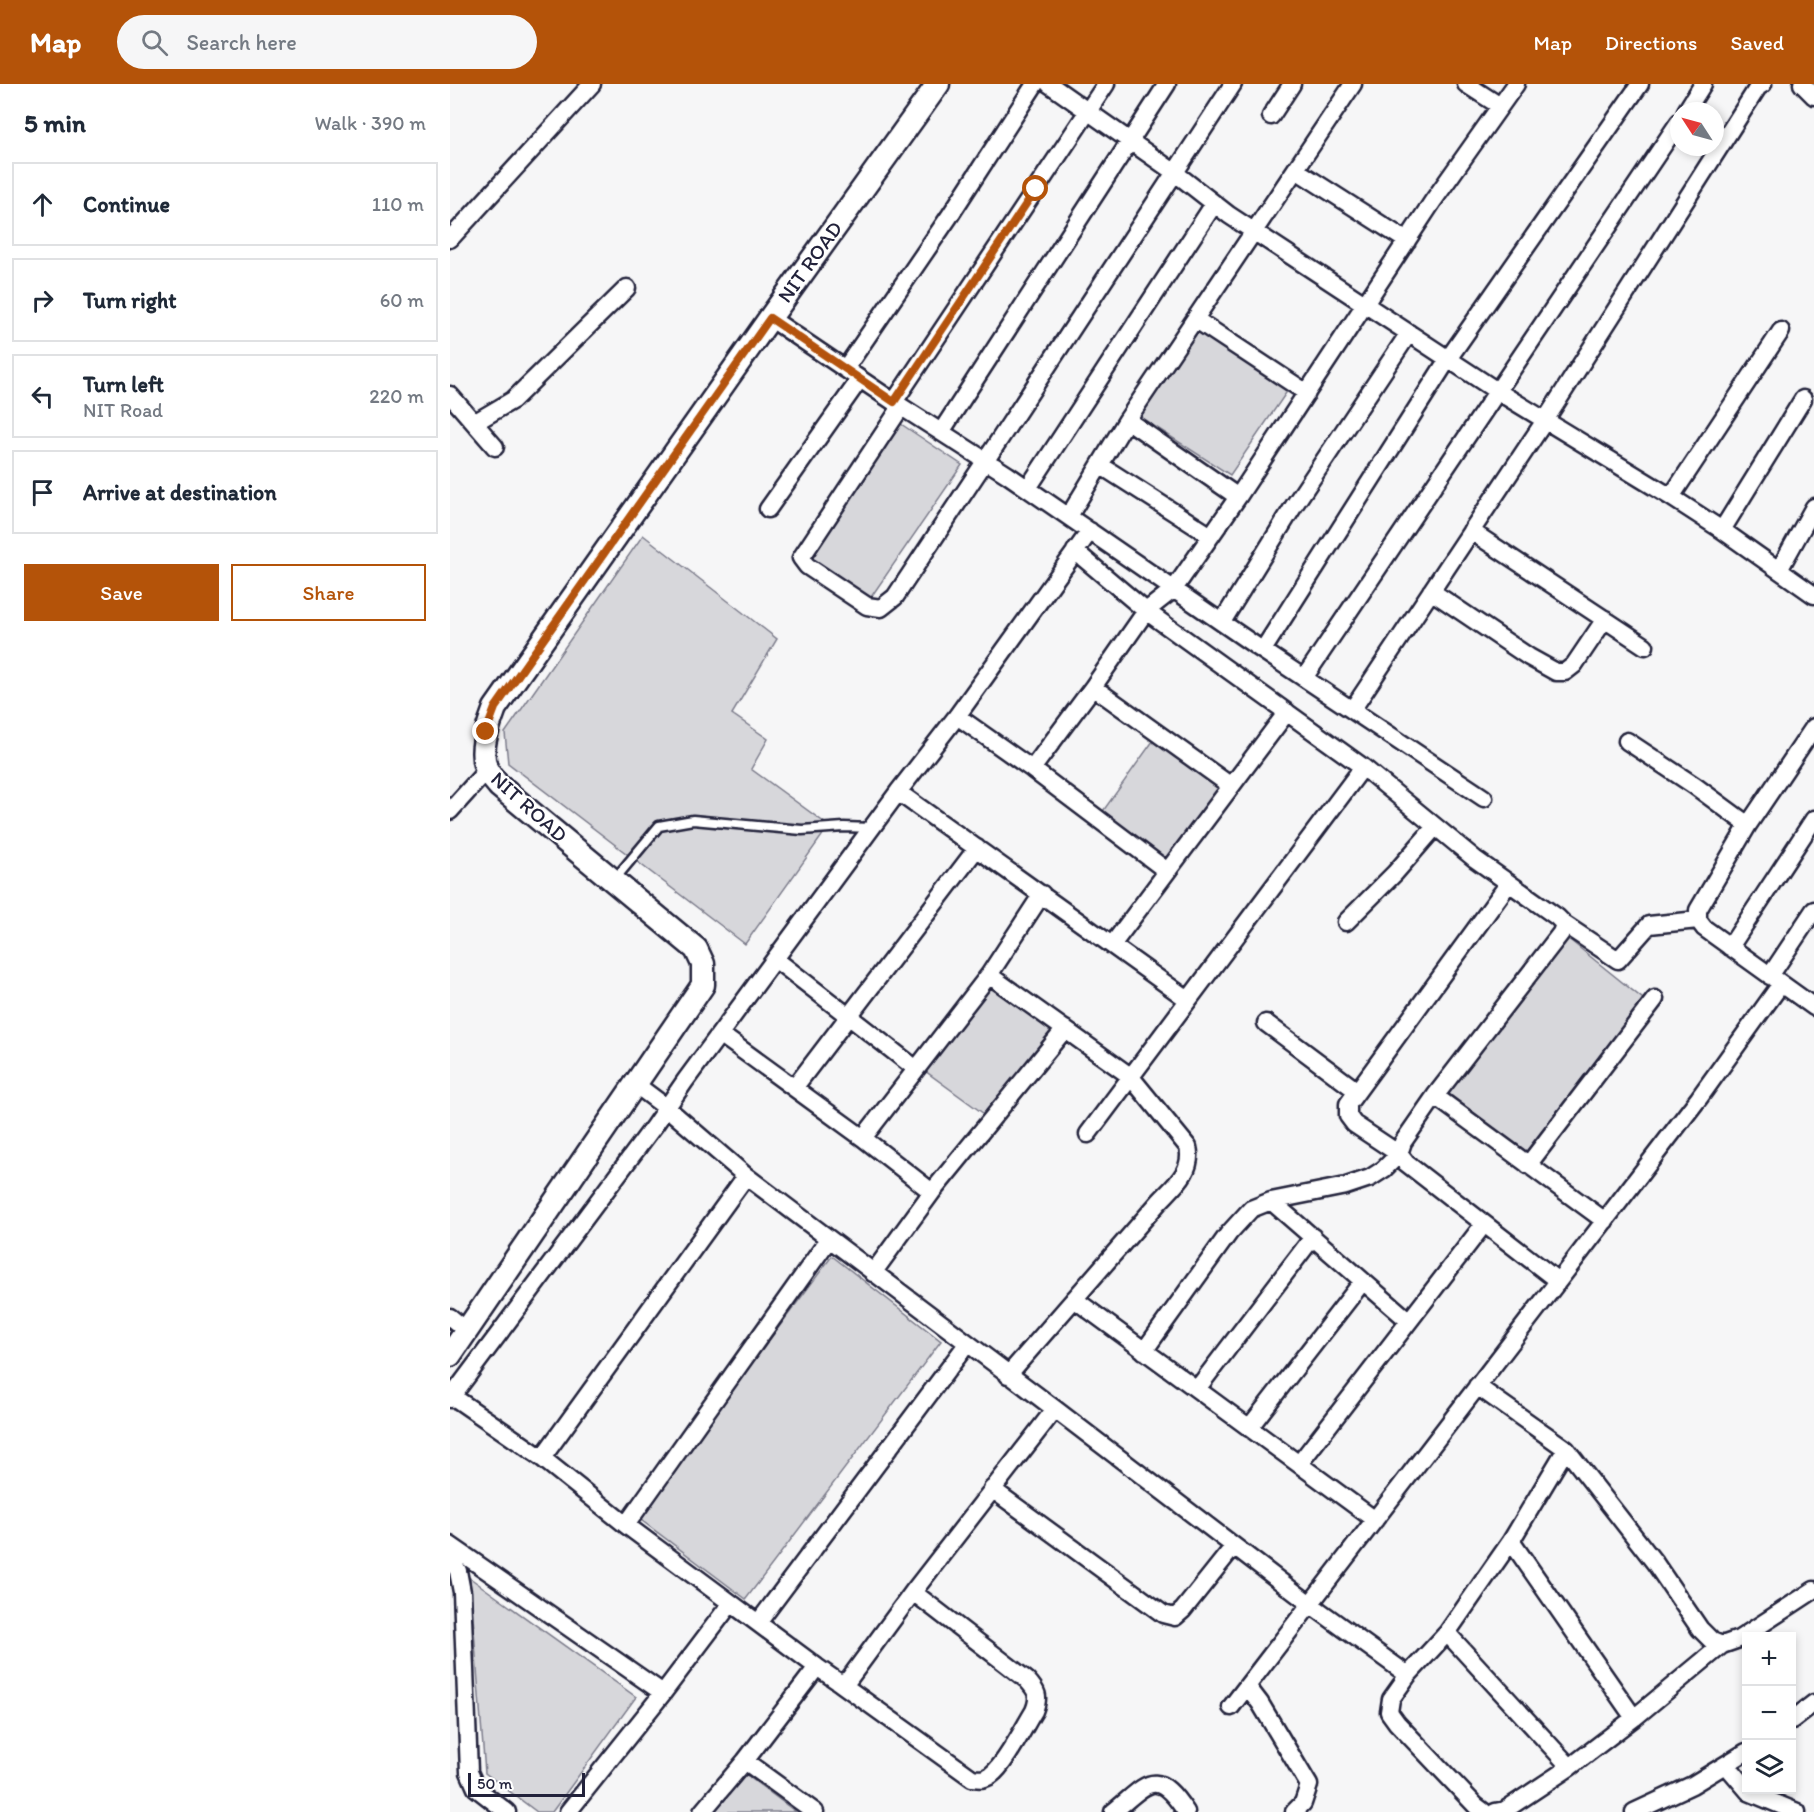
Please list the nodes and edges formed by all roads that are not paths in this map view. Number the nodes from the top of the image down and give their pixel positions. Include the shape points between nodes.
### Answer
1 (592, 84) edge
2 (938, 84) edge
3 (1035, 84) edge
4 (1049, 84) edge
5 (1107, 84) edge
6 (1167, 84) edge
7 (1233, 84) edge
8 (1292, 84) edge
9 (1353, 84) edge
10 (1466, 84) edge
11 (1516, 84) edge
12 (1640, 84) edge
13 (1703, 84) edge
14 (1763, 84) edge
15 (1802, 84) edge
16 (1814, 96) edge
17 (1692, 102) edge
18 (1500, 106) junction
19 (1088, 112) junction
20 (1271, 116) dead end
21 (1670, 135) edge
22 (1130, 140) junction
23 (1296, 170) junction
24 (1174, 172) junction
25 (1214, 204) junction
26 (1255, 232) junction
27 (450, 239) edge
28 (1407, 240) junction
29 (627, 288) dead end
30 (1366, 305) junction
31 (770, 318) junction
32 (1195, 320) junction
33 (1781, 331) dead end
34 (1409, 333) junction
35 (1448, 359) junction
36 (845, 369) junction
37 (860, 379) junction
38 (1497, 391) junction
39 (1307, 393) junction
40 (450, 395) edge
41 (1803, 399) dead end
42 (898, 405) junction
43 (1127, 420) junction
44 (1546, 420) junction
45 (474, 423) junction
46 (941, 432) junction
47 (495, 447) dead end
48 (986, 460) junction
49 (1100, 465) junction
50 (1028, 488) junction
51 (1238, 497) junction
52 (1671, 497) junction
53 (1814, 507) edge
54 (768, 509) dead end
55 (1069, 516) junction
56 (1090, 531) junction
57 (1471, 531) junction
58 (1728, 534) junction
59 (1211, 536) junction
60 (1075, 551) junction
61 (1774, 567) junction
62 (1174, 589) junction
63 (1431, 591) junction
64 (1814, 595) edge
65 (1146, 611) junction
66 (1605, 619) junction
67 (1222, 622) junction
68 (1645, 646) dead end
69 (1263, 650) junction
70 (1304, 678) junction
71 (1093, 687) junction
72 (1352, 710) junction
73 (1287, 712) junction
74 (957, 716) junction
75 (1814, 727) edge
76 (1627, 741) dead end
77 (1363, 767) junction
78 (1032, 769) junction
79 (487, 770) junction
80 (1231, 786) junction
81 (898, 792) junction
82 (1484, 798) dead end
83 (450, 811) edge
84 (1814, 819) edge
85 (1748, 825) junction
86 (871, 828) junction
87 (1440, 831) junction
88 (977, 848) junction
89 (1167, 872) junction
90 (614, 881) junction
91 (1509, 883) junction
92 (1042, 894) junction
93 (1814, 910) edge
94 (1698, 920) junction
95 (1346, 922) dead end
96 (1564, 924) junction
97 (1112, 945) junction
98 (1730, 947) junction
99 (775, 959) junction
100 (988, 975) junction
101 (1776, 980) junction
102 (1187, 999) junction
103 (1655, 999) dead end
104 (1814, 1006) edge
105 (849, 1017) junction
106 (1266, 1023) dead end
107 (1065, 1029) junction
108 (720, 1034) junction
109 (915, 1068) junction
110 (1130, 1076) junction
111 (635, 1084) junction
112 (794, 1088) junction
113 (1357, 1091) junction
114 (1435, 1096) junction
115 (667, 1108) junction
116 (1088, 1134) dead end
117 (863, 1138) junction
118 (1399, 1154) junction
119 (1528, 1165) junction
120 (746, 1176) junction
121 (932, 1192) junction
122 (1271, 1201) junction
123 (1605, 1221) junction
124 (1484, 1224) junction
125 (1313, 1237) junction
126 (829, 1239) junction
127 (873, 1273) junction
128 (1363, 1281) junction
129 (1558, 1281) junction
130 (1074, 1299) junction
131 (1409, 1321) junction
132 (458, 1324) edge
133 (967, 1344) junction
134 (1144, 1351) junction
135 (450, 1355) edge
136 (1008, 1375) junction
137 (1477, 1386) junction
138 (1197, 1389) junction
139 (451, 1397) edge
140 (1055, 1409) junction
141 (1249, 1428) junction
142 (1566, 1449) junction
143 (542, 1458) junction
144 (1299, 1464) junction
145 (992, 1489) junction
146 (1375, 1520) junction
147 (626, 1525) junction
148 (1511, 1541) junction
149 (450, 1545) edge
150 (1233, 1546) junction
151 (450, 1556) edge
152 (1814, 1590) edge
153 (913, 1592) junction
154 (732, 1603) junction
155 (1310, 1604) junction
156 (758, 1623) junction
157 (1447, 1633) junction
158 (1722, 1645) junction
159 (817, 1667) junction
160 (1408, 1675) junction
161 (840, 1683) junction
162 (1247, 1686) junction
163 (663, 1693) junction
164 (1814, 1703) edge
165 (1231, 1707) dead end
166 (1796, 1716) edge
167 (1634, 1718) junction
168 (1742, 1755) edge
169 (745, 1761) junction
170 (1726, 1765) junction
171 (1570, 1767) junction
172 (1644, 1810) edge
173 (507, 1812) edge
174 (568, 1812) edge
175 (702, 1812) edge
176 (815, 1812) edge
177 (1113, 1812) edge
178 (1186, 1812) edge
179 (1294, 1812) edge
180 (1485, 1812) edge
181 (1495, 1812) edge
182 (1797, 1812) edge

1 - 27 street
2 - 31 main road, NIT ROAD
3 - 36 street
4 - 19 street
5 - 19 street
6 - 22 street
7 - 24 street
8 - 20 street
9 - 23 street
10 - 18 street
11 - 18 street
12 - 35 street
13 - 17 street
14 - 44 street
15 - 16 street
18 - 28 street
19 - 22 street
19 - 42 street
21 - 38 street
22 - 24 street
22 - 46 street
23 - 26 street
23 - 28 street
24 - 25 street
24 - 48 street
25 - 26 street
25 - 50 street
26 - 30 street
26 - 32 street
28 - 30 street
29 - 45 street via 513,400
30 - 34 street
30 - 39 street
31 - 36 street
31 - 79 main road, NIT ROAD via 495,708 483,755
32 - 39 street
32 - 43 street
33 - 52 street
34 - 35 street
34 - 67 street
35 - 38 street
35 - 69 street
36 - 37 street
37 - 42 street
37 - 54 street
38 - 44 street
38 - 70 street
39 - 51 street
40 - 45 street
41 - 58 street
42 - 46 street
42 - 48 street via 801,558 867,606 881,609 895,597
43 - 49 street
43 - 51 street
44 - 52 street
44 - 57 street
45 - 47 street
46 - 48 street
48 - 50 street
49 - 55 street
49 - 59 street
50 - 55 street
51 - 59 street
52 - 58 street
53 - 61 street
55 - 56 street
56 - 60 street
56 - 62 street
57 - 63 street
57 - 66 street
58 - 61 street
59 - 62 street
60 - 65 street
60 - 74 street
61 - 64 street
62 - 65 street
62 - 67 street
63 - 66 street via 1556,672 1565,672 1574,665
63 - 72 street
65 - 71 street
65 - 73 street
66 - 68 street
67 - 69 street
69 - 70 street
70 - 72 street
71 - 78 street
71 - 80 street
72 - 82 street
73 - 77 street
73 - 80 street
74 - 78 street
74 - 81 street
75 - 85 street
76 - 85 street
77 - 87 street
77 - 102 street
78 - 89 street
79 - 83 street
79 - 90 main road, NIT ROAD via 499,786
80 - 89 street
81 - 86 street
81 - 88 street
84 - 98 street
85 - 94 street via 1698,910
86 - 90 lane via 802,830 693,820 659,826
86 - 99 street
87 - 91 street
87 - 95 street
88 - 92 street
88 - 105 street
89 - 97 street
90 - 111 main road, NIT ROAD via 696,949 703,964 703,985
91 - 96 street
91 - 113 street
92 - 97 street
92 - 100 street
93 - 101 street
94 - 96 street via 1649,925 1618,960
94 - 98 street
96 - 114 street
97 - 102 street
98 - 101 street
99 - 105 street
99 - 108 street
100 - 107 street
100 - 109 street
101 - 104 street
101 - 123 street via 1699,1098
102 - 110 street
103 - 119 street
105 - 109 street
105 - 112 street
106 - 113 street
107 - 110 street
107 - 121 street
108 - 112 street
108 - 115 street
109 - 117 street
110 - 116 street
110 - 130 street via 1188,1147 1191,1158 1177,1184
111 - 115 street
111 - 132 main road, NIT ROAD
112 - 117 street
113 - 118 street via 1348,1104 1348,1116
114 - 118 street
114 - 119 street
115 - 120 street
115 - 139 street
117 - 121 street
118 - 122 street via 1384,1169 1346,1186
118 - 124 street
119 - 123 street
120 - 126 street
120 - 143 street
121 - 127 street
122 - 125 street
122 - 134 street via 1251,1209 1242,1218
123 - 129 street
124 - 129 street
124 - 131 street
125 - 128 street
125 - 138 street
126 - 127 street
126 - 147 street
127 - 133 street
128 - 131 street
128 - 141 street
129 - 137 street
130 - 134 street
130 - 136 street
131 - 144 street
132 - 135 main road, NIT ROAD
133 - 136 street
133 - 156 street
134 - 138 street
136 - 140 street
137 - 142 street
137 - 146 street
138 - 141 street
139 - 143 street
140 - 145 street
140 - 150 street
141 - 144 street
142 - 148 street
142 - 158 street via 1655,1563 1700,1629
143 - 147 street
144 - 146 street
145 - 150 street via 1163,1614 1175,1617
145 - 153 street
146 - 155 street
147 - 154 street
148 - 157 street
148 - 167 street
149 - 163 street
150 - 155 street
151 - 173 street via 462,1592 469,1772 476,1788
152 - 158 street
153 - 161 street via 849,1679
153 - 161 street via 1038,1692 1034,1711 1000,1765 983,1779 972,1778
154 - 156 street
154 - 163 street
155 - 160 street
155 - 162 street
156 - 159 street
157 - 160 street
157 - 171 street
158 - 167 street
159 - 161 street
159 - 169 street
160 - 180 street via 1391,1699 1389,1712
162 - 165 street
162 - 179 street via 1309,1785 1304,1803
163 - 174 street
164 - 166 street
167 - 171 street
168 - 170 street
169 - 175 street
169 - 176 street
170 - 172 street
170 - 182 street via 1749,1792
171 - 181 street via 1505,1810
177 - 178 street via 1149,1783 1157,1783 1174,1794

